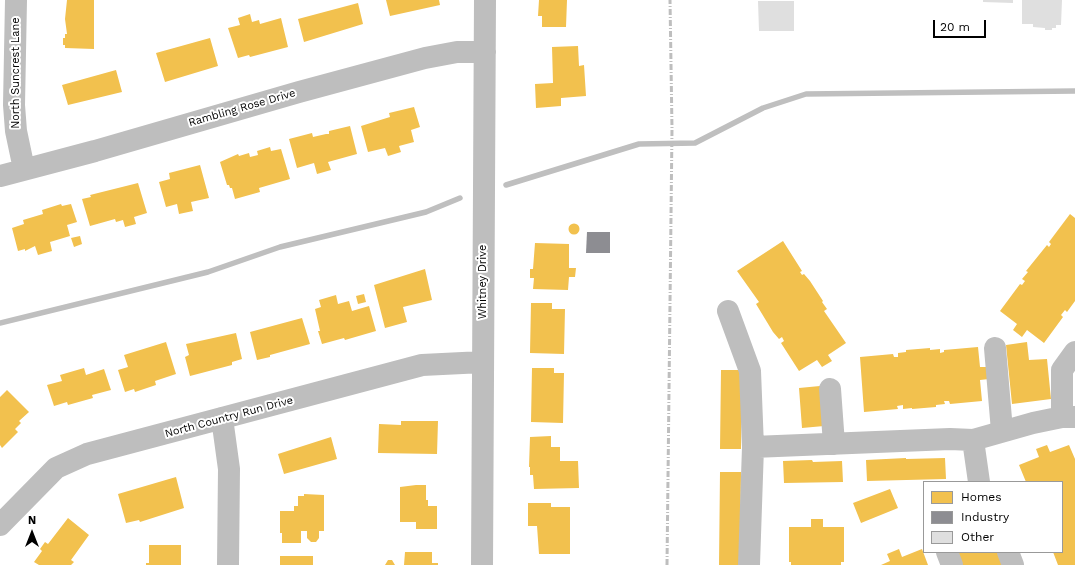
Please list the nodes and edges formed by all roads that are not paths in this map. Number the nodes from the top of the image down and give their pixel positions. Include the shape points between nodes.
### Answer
1 (16, 0) edge
2 (485, 0) edge
3 (485, 52) junction
4 (24, 169) junction
5 (0, 176) edge
6 (728, 311) dead end
7 (995, 348) dead end
8 (1075, 352) edge
9 (483, 362) junction
10 (830, 389) dead end
11 (1069, 417) edge
12 (222, 418) junction
13 (1002, 431) junction
14 (973, 440) junction
15 (834, 444) junction
16 (753, 446) junction
17 (980, 481) edge
18 (0, 524) edge
19 (947, 553) edge
20 (1008, 553) edge
21 (228, 565) edge
22 (482, 565) edge
23 (749, 565) edge
24 (952, 565) edge
25 (1013, 565) edge

1 - 4 street, North Suncrest Lane via 14,106
2 - 3 street, Whitney Drive
3 - 4 street, Rambling Rose Drive via 457,52 425,58
3 - 9 street, Whitney Drive
4 - 5 street, Rambling Rose Drive
6 - 16 street via 750,372
7 - 13 street
8 - 11 street via 1062,370
9 - 12 street, North Country Run Drive via 422,365
9 - 22 street, Whitney Drive
10 - 15 street
11 - 13 street
12 - 18 street, North Country Run Drive via 68,461 56,468
12 - 21 street via 229,469
13 - 14 street
14 - 15 street
14 - 17 street
15 - 16 street
16 - 23 street
19 - 24 street
20 - 25 street

